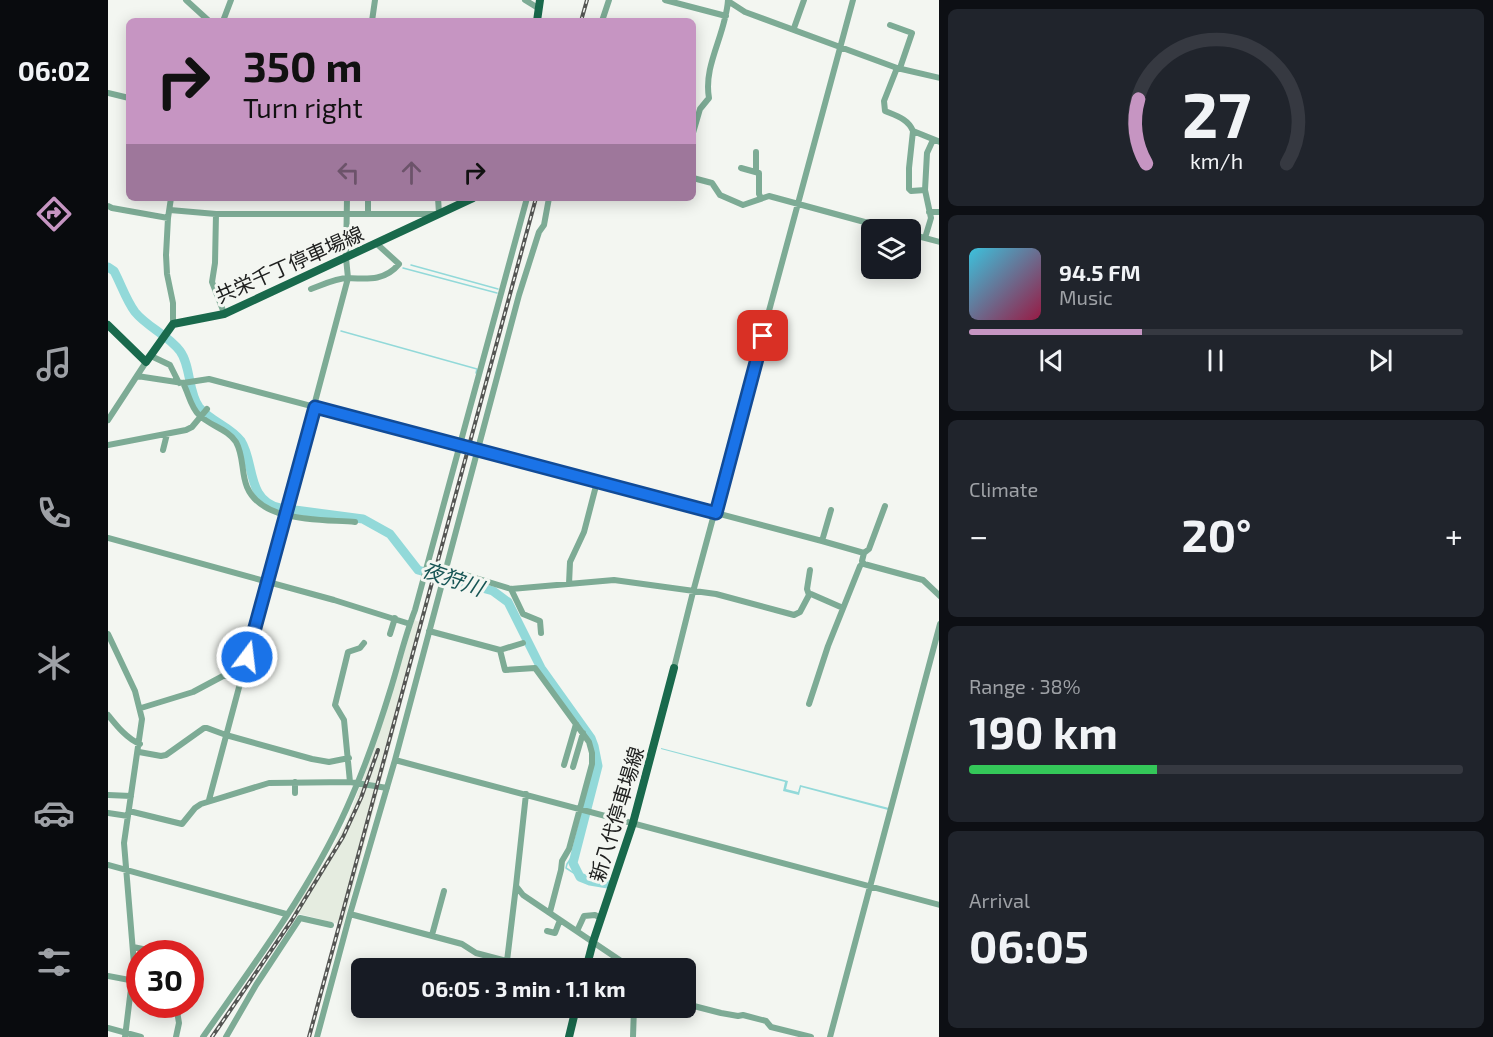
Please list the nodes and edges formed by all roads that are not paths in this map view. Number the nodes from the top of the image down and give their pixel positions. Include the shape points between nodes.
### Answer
1 (186, 0) edge
2 (231, 0) edge
3 (375, 0) edge
4 (525, 0) edge
5 (609, 0) edge
6 (665, 0) edge
7 (804, 0) edge
8 (854, 0) edge
9 (728, 1) edge
10 (539, 4) edge
11 (726, 16) junction
12 (206, 18) edge
13 (224, 18) edge
14 (372, 18) edge
15 (603, 18) edge
16 (890, 25) dead end
17 (794, 28) junction
18 (842, 46) junction
19 (898, 68) junction
20 (939, 78) edge
21 (108, 93) edge
22 (126, 97) edge
23 (696, 123) edge
24 (913, 131) junction
25 (936, 141) edge
26 (756, 152) dead end
27 (741, 168) dead end
28 (756, 171) junction
29 (696, 179) edge
30 (925, 190) junction
31 (761, 198) junction
32 (171, 201) edge
33 (347, 201) edge
34 (368, 201) edge
35 (438, 201) edge
36 (466, 201) edge
37 (526, 201) edge
38 (548, 201) edge
39 (799, 204) junction
40 (108, 206) edge
41 (929, 212) junction
42 (939, 212) edge
43 (440, 213) junction
44 (169, 214) junction
45 (216, 214) junction
46 (347, 214) junction
47 (368, 214) junction
48 (861, 221) edge
49 (921, 237) edge
50 (925, 238) junction
51 (939, 242) edge
52 (377, 244) junction
53 (346, 258) junction
54 (348, 278) junction
55 (311, 290) dead end
56 (224, 313) junction
57 (108, 325) edge
58 (171, 328) junction
59 (148, 359) junction
60 (137, 376) junction
61 (182, 383) junction
62 (315, 407) junction
63 (204, 413) junction
64 (108, 420) edge
65 (167, 434) junction
66 (108, 445) edge
67 (461, 445) junction
68 (163, 450) dead end
69 (476, 450) junction
70 (597, 482) junction
71 (885, 506) dead end
72 (831, 510) dead end
73 (716, 513) junction
74 (284, 514) junction
75 (355, 522) dead end
76 (108, 538) edge
77 (822, 541) junction
78 (864, 553) junction
79 (863, 563) junction
80 (445, 570) junction
81 (810, 570) dead end
82 (267, 582) junction
83 (569, 584) junction
84 (512, 592) junction
85 (693, 592) junction
86 (939, 593) edge
87 (809, 595) junction
88 (843, 608) junction
89 (395, 618) junction
90 (410, 624) junction
91 (939, 624) edge
92 (429, 631) junction
93 (541, 633) dead end
94 (108, 634) edge
95 (390, 634) dead end
96 (364, 643) dead end
97 (523, 643) dead end
98 (500, 650) junction
99 (675, 668) joint
100 (242, 676) junction
101 (809, 704) dead end
102 (141, 708) junction
103 (108, 715) edge
104 (576, 724) junction
105 (583, 732) junction
106 (226, 735) junction
107 (140, 744) junction
108 (139, 752) junction
109 (349, 758) junction
110 (395, 760) junction
111 (564, 765) dead end
112 (573, 767) dead end
113 (295, 782) junction
114 (353, 783) junction
115 (387, 788) junction
116 (295, 793) dead end
117 (526, 794) junction
118 (108, 795) edge
119 (131, 796) junction
120 (209, 800) junction
121 (583, 811) junction
122 (108, 813) edge
123 (128, 813) junction
124 (633, 823) junction
125 (108, 865) edge
126 (126, 870) junction
127 (870, 885) junction
128 (516, 886) junction
129 (444, 891) dead end
130 (939, 905) edge
131 (550, 912) junction
132 (286, 914) junction
133 (350, 914) junction
134 (601, 918) junction
135 (560, 920) junction
136 (331, 925) dead end
137 (547, 931) dead end
138 (577, 931) junction
139 (432, 935) junction
140 (132, 940) edge
141 (593, 942) junction
142 (495, 958) edge
143 (507, 958) edge
144 (589, 958) edge
145 (617, 958) edge
146 (108, 976) edge
147 (126, 980) edge
148 (696, 1007) edge
149 (129, 1018) edge
150 (178, 1018) edge
151 (574, 1018) edge
152 (634, 1018) edge
153 (108, 1028) edge
154 (125, 1035) edge
155 (141, 1037) edge
156 (176, 1037) edge
157 (203, 1037) edge
158 (226, 1037) edge
159 (317, 1037) edge
160 (569, 1037) edge
161 (633, 1037) edge
162 (811, 1037) edge
163 (830, 1037) edge

1 - 12 street
2 - 13 street
3 - 14 street
4 - 10 street
5 - 15 street
6 - 11 street
7 - 17 street
8 - 18 street
9 - 11 street
9 - 17 street via 745,12
11 - 23 street via 709,72 709,98
16 - 19 street via 912,33
17 - 18 street
18 - 19 street
18 - 39 street
19 - 20 street
19 - 24 street via 883,105 885,111 910,124
21 - 22 street
24 - 25 street
24 - 30 street via 909,189
25 - 30 street via 927,153
26 - 28 street
27 - 28 street
28 - 31 street via 760,176
29 - 31 street via 712,183 720,195 743,205
30 - 41 street
31 - 39 street via 769,196
32 - 44 street
33 - 46 street
34 - 47 street
35 - 43 street
36 - 43 main road, 共栄千丁停車場線
37 - 67 street
38 - 69 street
39 - 48 street
39 - 73 street
40 - 44 street
41 - 42 street
41 - 50 street
43 - 47 street
43 - 52 main road, 共栄千丁停車場線
44 - 45 street
44 - 58 street via 166,255 173,303
45 - 46 street
45 - 56 street via 212,282
46 - 47 street
46 - 53 street
49 - 50 street
50 - 51 street
52 - 53 main road, 共栄千丁停車場線
52 - 54 street via 398,266 376,279
53 - 54 street
53 - 56 main road, 共栄千丁停車場線
54 - 55 street
54 - 62 street
56 - 58 main road, 共栄千丁停車場線
57 - 59 main road
58 - 59 main road
59 - 60 street
59 - 61 street via 170,365
60 - 61 street
60 - 64 street
61 - 62 street via 209,379
61 - 63 street via 193,407
62 - 67 street
62 - 74 street
63 - 65 street via 192,427
63 - 74 street via 236,442 247,488 254,497 271,512
65 - 66 street
65 - 68 street
67 - 69 street
67 - 90 street
69 - 70 street
69 - 80 street
70 - 73 street
70 - 83 street via 584,532 570,562
71 - 78 street
72 - 77 street
73 - 77 street
73 - 85 street
74 - 75 street
74 - 82 street
76 - 82 street
77 - 78 street
78 - 79 street
79 - 86 street via 923,580
79 - 88 street
80 - 84 street
80 - 92 street
81 - 87 street
82 - 89 street
82 - 100 street
83 - 84 street
83 - 85 street via 614,580
84 - 93 street via 523,614 540,621
85 - 87 street via 716,594 794,615
85 - 99 street
87 - 88 street
88 - 101 street
89 - 90 street
89 - 95 street
90 - 114 street via 390,691
91 - 127 street
92 - 98 street
92 - 110 street
94 - 102 street
96 - 109 street via 348,652 335,705 344,720
97 - 98 street
98 - 104 street via 504,669 535,668
99 - 124 main road, 新八代停車場線
100 - 102 street via 223,676 193,692
100 - 106 street
102 - 107 street
103 - 107 street
104 - 105 street
104 - 111 street
105 - 112 street
105 - 121 street via 593,759
106 - 108 street via 204,728 166,755
106 - 109 street via 312,759 329,762
106 - 120 street
107 - 108 street
108 - 119 street
109 - 114 street
110 - 115 street
110 - 117 street
113 - 114 street
113 - 116 street
113 - 120 street via 269,783
114 - 115 street
114 - 132 street via 321,861
115 - 133 street
117 - 121 street
117 - 128 street
118 - 119 street
119 - 123 street
120 - 123 street via 195,808 182,824
121 - 124 street
121 - 131 street via 562,861
122 - 123 street
123 - 126 street
124 - 127 street
124 - 134 main road, 新八代停車場線
125 - 126 street
126 - 132 street
126 - 140 street
127 - 130 street
127 - 163 street
128 - 131 street
128 - 143 street
129 - 139 street
131 - 135 street
132 - 157 street
133 - 139 street
133 - 159 street
134 - 138 street via 584,916
134 - 141 main road, 新八代停車場線
135 - 137 street via 555,933
135 - 138 street
136 - 158 street via 300,918
138 - 141 street
139 - 142 street
141 - 144 main road, 新八代停車場線
141 - 145 street
146 - 147 street
148 - 162 street via 766,1021 771,1027
149 - 154 street
150 - 156 street
151 - 160 main road
152 - 161 street
153 - 154 street
154 - 155 street

